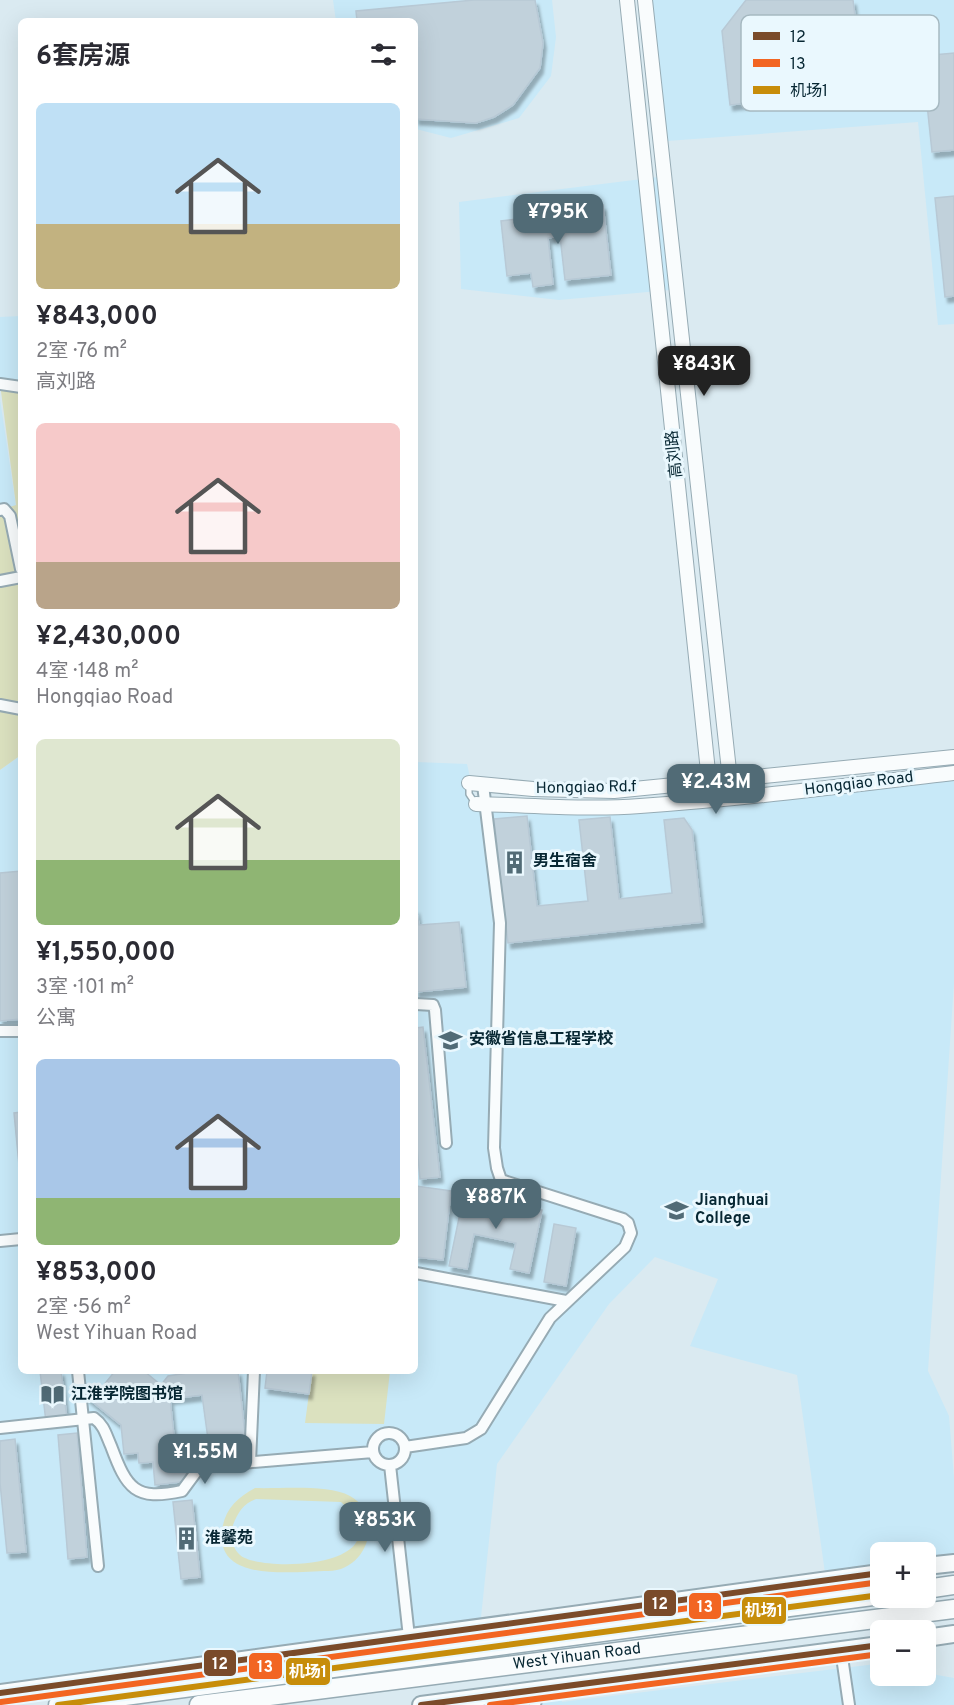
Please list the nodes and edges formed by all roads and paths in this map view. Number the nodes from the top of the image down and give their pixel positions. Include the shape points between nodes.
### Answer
1 (627, 0) edge
2 (645, 0) edge
3 (0, 384) edge
4 (18, 387) edge
5 (0, 510) edge
6 (18, 547) edge
7 (18, 578) edge
8 (0, 581) edge
9 (0, 705) edge
10 (18, 708) edge
11 (954, 757) edge
12 (954, 773) edge
13 (730, 779) junction
14 (709, 782) junction
15 (469, 783) joint
16 (483, 784) junction
17 (732, 798) junction
18 (711, 800) junction
19 (481, 804) junction
20 (418, 1004) edge
21 (0, 1031) edge
22 (18, 1031) edge
23 (446, 1143) dead end
24 (18, 1239) edge
25 (0, 1240) edge
26 (418, 1273) edge
27 (566, 1301) junction
28 (78, 1374) edge
29 (254, 1374) edge
30 (83, 1420) junction
31 (0, 1428) edge
32 (405, 1447) junction
33 (373, 1452) junction
34 (250, 1462) junction
35 (390, 1465) junction
36 (954, 1563) edge
37 (936, 1565) edge
38 (98, 1566) dead end
39 (870, 1574) edge
40 (954, 1585) edge
41 (936, 1588) edge
42 (870, 1596) edge
43 (954, 1609) edge
44 (954, 1634) edge
45 (409, 1637) junction
46 (936, 1637) edge
47 (870, 1646) edge
48 (842, 1650) junction
49 (0, 1693) edge
50 (536, 1697) edge
51 (58, 1705) edge
52 (199, 1705) edge
53 (421, 1705) edge
54 (849, 1705) edge

1 - 14 street, 高刘路
2 - 13 street, 高刘路
3 - 4 street
5 - 6 street via 10,516
7 - 8 street
9 - 10 street
11 - 13 street, Hongqiao Rd.f
12 - 17 street, Hongqiao Road
13 - 14 street, Hongqiao Rd.f
13 - 17 street, 高刘路
14 - 16 street, Hongqiao Rd.f via 614,790
14 - 18 street, 高刘路
15 - 16 street, Hongqiao Rd.f
15 - 19 lane via 469,794
16 - 19 street
17 - 18 street, Hongqiao Road
18 - 19 street, Hongqiao Road via 617,807
19 - 27 street via 500,923 496,1168 501,1180 623,1219 632,1233 625,1247
20 - 23 street via 433,1005 435,1010
21 - 22 street
24 - 25 street
26 - 27 street
27 - 32 street via 534,1340 500,1403 481,1429 466,1438
28 - 30 street
29 - 34 street
30 - 31 street
30 - 34 street via 94,1418 102,1424 132,1487 150,1496 182,1491 196,1472 206,1466
30 - 38 street
32 - 33 street via 398,1435 387,1433 378,1437
32 - 35 street via 402,1459
33 - 34 street
33 - 35 street via 378,1461
35 - 45 street
36 - 37 main road
39 - 45 main road
40 - 41 highway
42 - 51 highway, West Yihuan Road
43 - 52 highway, West Yihuan Road
44 - 46 main road
45 - 49 main road
47 - 48 main road
48 - 50 main road
48 - 54 street
50 - 53 main road

